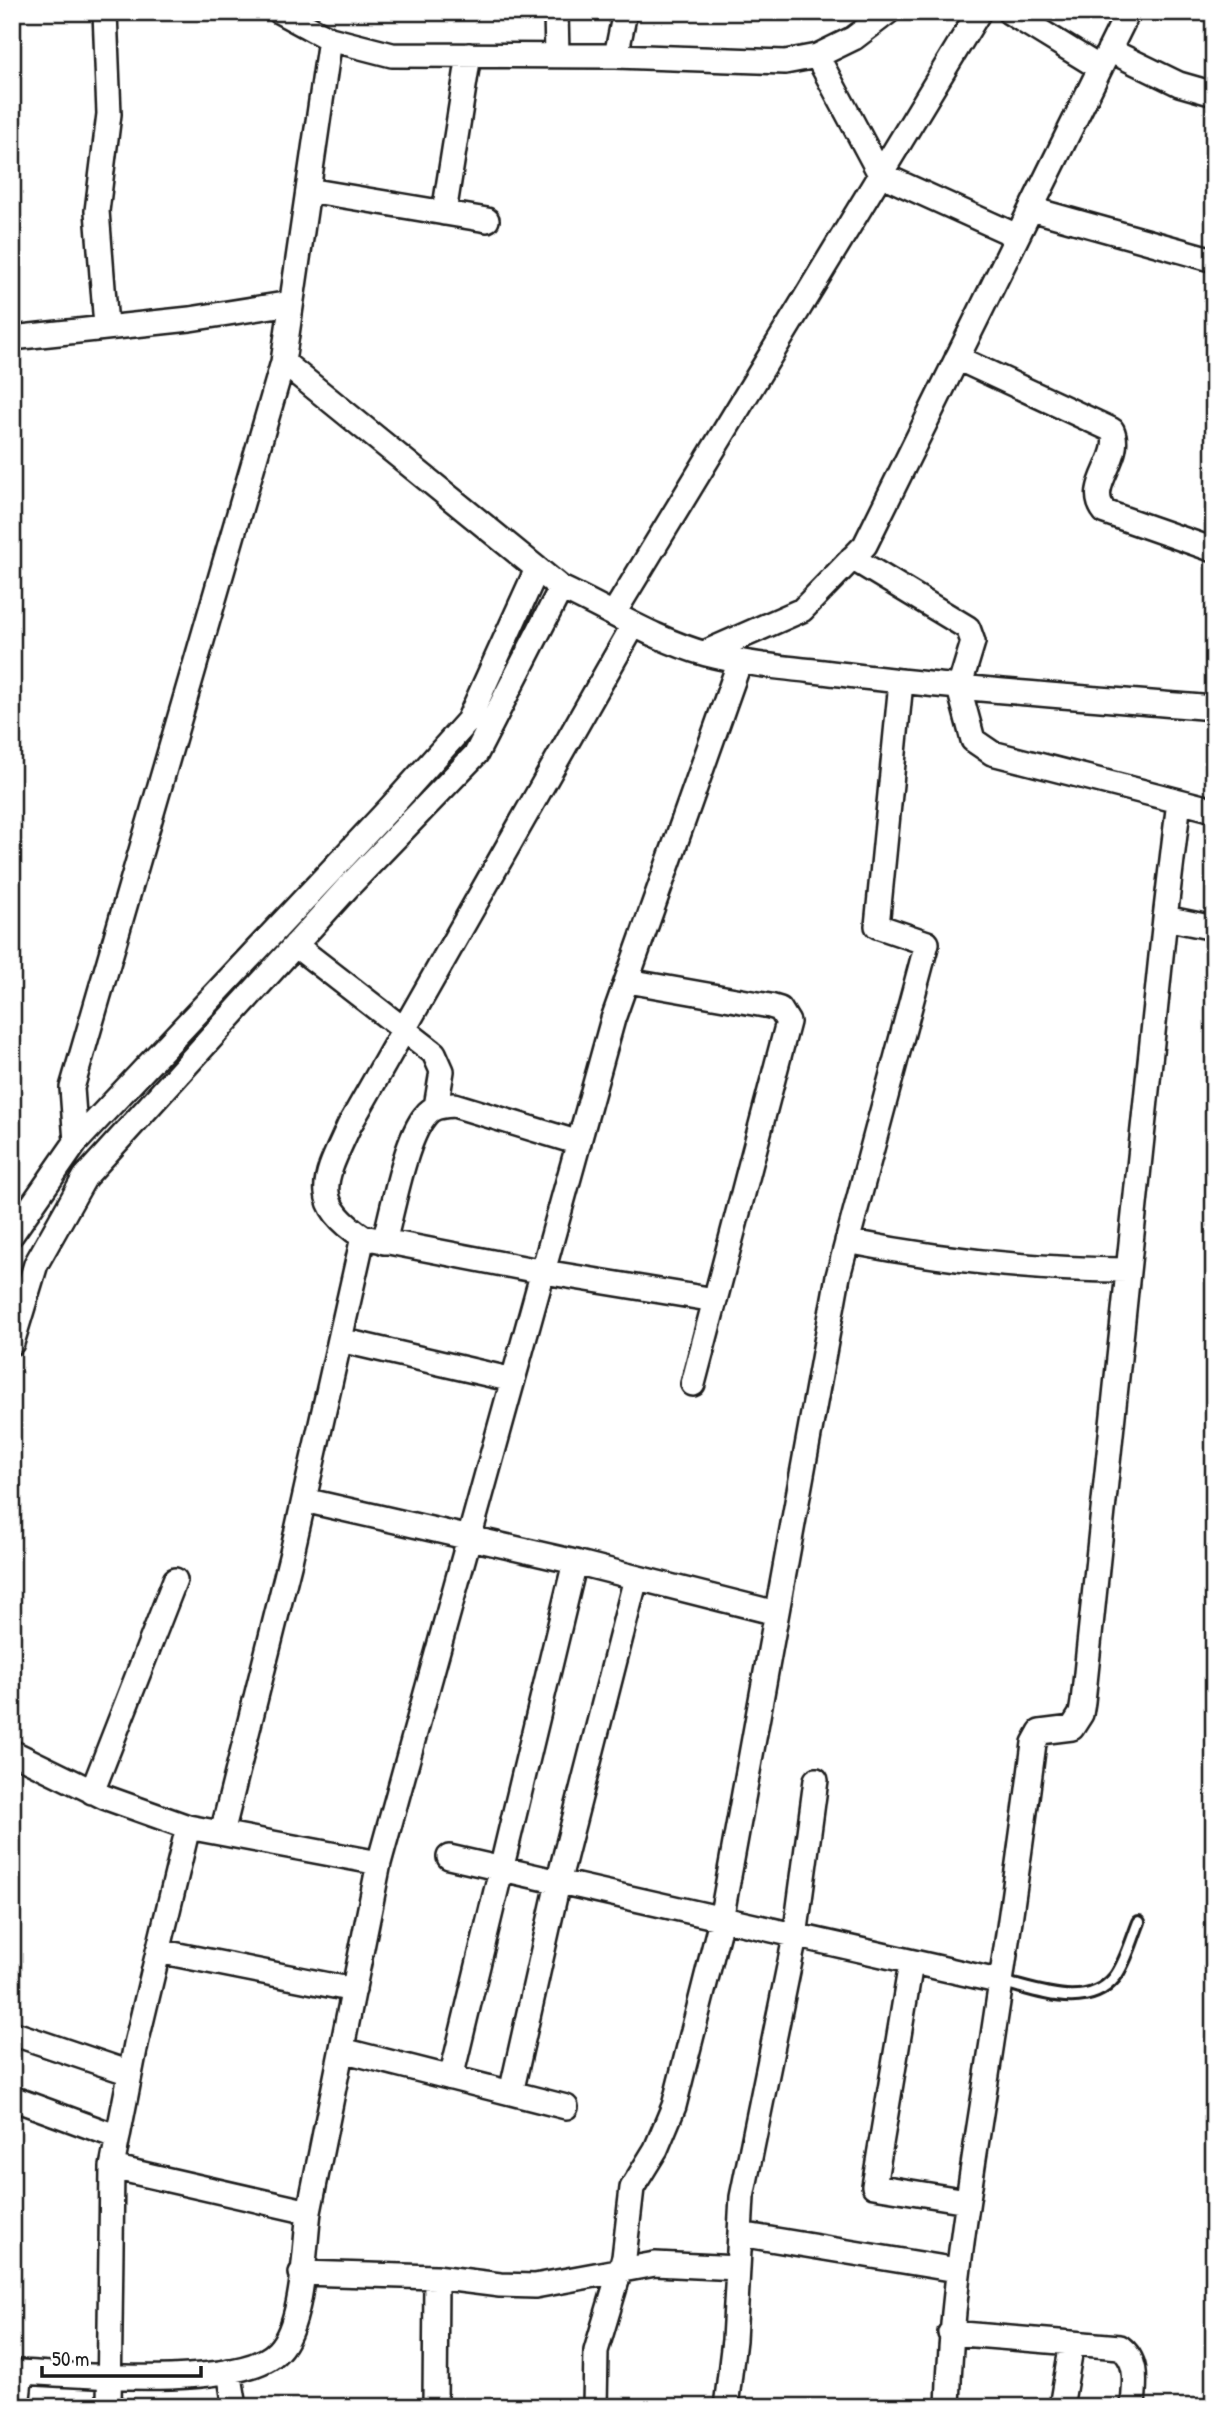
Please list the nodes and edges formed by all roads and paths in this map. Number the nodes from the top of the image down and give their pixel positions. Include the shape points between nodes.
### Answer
1 (105, 12) edge
2 (280, 12) edge
3 (556, 12) edge
4 (625, 12) edge
5 (888, 12) edge
6 (979, 12) edge
7 (1128, 12) edge
8 (1013, 13) edge
9 (330, 39) junction
10 (470, 55) junction
11 (557, 55) junction
12 (617, 56) junction
13 (817, 56) junction
14 (1105, 59) junction
15 (1214, 94) edge
16 (880, 174) junction
17 (308, 190) junction
18 (1031, 209) junction
19 (444, 213) junction
20 (487, 220) dead end
21 (1017, 236) junction
22 (1214, 260) edge
23 (291, 303) junction
24 (106, 326) junction
25 (12, 338) edge
26 (957, 358) junction
27 (283, 362) junction
28 (1214, 550) edge
29 (852, 558) junction
30 (537, 569) junction
31 (561, 588) junction
32 (624, 619) junction
33 (704, 653) junction
34 (740, 661) junction
35 (901, 682) junction
36 (959, 688) junction
37 (1214, 708) edge
38 (1214, 800) edge
39 (1179, 801) junction
40 (1213, 810) edge
41 (1165, 918) junction
42 (1214, 928) edge
43 (295, 945) junction
44 (628, 981) junction
45 (404, 1028) junction
46 (436, 1107) junction
47 (76, 1142) junction
48 (579, 1143) junction
49 (12, 1234) edge
50 (373, 1239) junction
51 (847, 1241) junction
52 (1128, 1270) junction
53 (544, 1272) junction
54 (715, 1300) junction
55 (340, 1340) junction
56 (12, 1343) edge
57 (513, 1380) junction
58 (693, 1384) dead end
59 (304, 1500) junction
60 (469, 1539) junction
61 (575, 1562) junction
62 (636, 1578) junction
63 (175, 1580) dead end
64 (776, 1614) junction
65 (12, 1752) edge
66 (816, 1780) dead end
67 (92, 1791) junction
68 (188, 1827) junction
69 (222, 1833) junction
70 (449, 1857) dead end
71 (379, 1863) junction
72 (501, 1870) junction
73 (558, 1883) junction
74 (722, 1920) junction
75 (1139, 1922) dead end
76 (795, 1937) junction
77 (158, 1951) junction
78 (911, 1963) junction
79 (1002, 1982) junction
80 (354, 1990) junction
81 (12, 2033) edge
82 (342, 2050) junction
83 (130, 2073) junction
84 (451, 2078) junction
85 (511, 2093) junction
86 (12, 2098) edge
87 (566, 2107) dead end
88 (118, 2137) junction
89 (112, 2167) junction
90 (967, 2201) junction
91 (309, 2212) junction
92 (740, 2234) junction
93 (738, 2268) junction
94 (620, 2270) junction
95 (957, 2270) junction
96 (301, 2273) junction
97 (436, 2277) junction
98 (950, 2333) junction
99 (1072, 2343) junction
100 (229, 2371) junction
101 (109, 2378) junction
102 (16, 2407) edge
103 (109, 2407) edge
104 (235, 2407) edge
105 (435, 2407) edge
106 (595, 2407) edge
107 (726, 2407) edge
108 (948, 2407) edge
109 (1061, 2407) edge
110 (1133, 2407) edge

1 - 24 street via 108,114 97,211
2 - 9 street
3 - 11 street
4 - 12 street
5 - 13 street via 854,38
6 - 16 street
7 - 14 street
8 - 14 street
9 - 10 street via 391,55
9 - 17 street
10 - 11 street
10 - 19 street
11 - 12 street
12 - 13 street via 785,62
13 - 16 street
14 - 15 street
14 - 18 street
16 - 21 street
16 - 32 street
17 - 19 street
17 - 23 street
18 - 21 street
18 - 22 street
19 - 20 street
21 - 26 street
23 - 24 street
23 - 27 street
24 - 25 street
26 - 28 street via 1112,430 1115,450 1098,493 1105,512
26 - 29 street via 865,545
27 - 30 street
27 - 47 street via 72,1088
29 - 33 street via 802,610
29 - 36 street via 968,628 973,642
30 - 31 street
30 - 47 street via 468,721
31 - 32 street
31 - 43 street via 476,754
32 - 33 street
32 - 45 street
33 - 34 street
34 - 35 street
34 - 44 street
35 - 36 street
35 - 51 street via 877,926 928,943
36 - 37 street
36 - 39 street via 973,740 992,753
38 - 40 street
39 - 40 street
39 - 41 street
41 - 42 street
41 - 52 street
43 - 45 street
43 - 56 street via 85,1177 36,1264
44 - 48 street
44 - 54 street via 770,1006 780,1009 788,1022
45 - 46 street via 440,1062
45 - 50 street via 329,1170 328,1205 343,1223
46 - 48 street via 454,1105
46 - 50 street via 414,1133
47 - 49 street
48 - 53 street
50 - 53 street
50 - 55 street
51 - 52 street via 984,1265
51 - 64 street
52 - 79 street via 1080,1714 1072,1728 1036,1735
53 - 54 street
53 - 57 street
54 - 58 street
55 - 57 street
55 - 59 street
57 - 60 street
59 - 60 street
59 - 69 street
60 - 61 street
60 - 71 street
61 - 62 street
61 - 72 street
62 - 64 street
62 - 73 street
63 - 67 street
64 - 74 street
65 - 67 street
66 - 76 street
67 - 68 street
68 - 69 street
68 - 77 street
69 - 71 street
70 - 72 street
71 - 80 street
72 - 73 street
72 - 84 street
73 - 74 street
73 - 85 street
74 - 76 street
74 - 94 street via 674,2106 656,2149 632,2188
75 - 79 lane via 1116,1976 1090,1995 1053,1994
76 - 78 street
76 - 92 street via 742,2197
77 - 80 street
77 - 83 street
78 - 79 street
78 - 90 street via 874,2186
79 - 90 street
80 - 82 street
81 - 83 street
82 - 84 street
82 - 91 street
83 - 88 street
84 - 85 street
85 - 87 street
86 - 88 street
88 - 89 street
89 - 91 street
89 - 101 street
90 - 95 street
91 - 96 street
92 - 93 street
92 - 95 street
93 - 94 street via 664,2264
93 - 107 street
94 - 97 street via 535,2286
94 - 106 street via 596,2351
95 - 98 street
96 - 97 street
96 - 100 street via 295,2316 279,2350 262,2364
97 - 105 street
98 - 99 street
98 - 108 street
99 - 109 street
99 - 110 street via 1110,2345 1126,2352 1135,2372
100 - 101 street
100 - 104 street
101 - 102 street via 21,2372
101 - 103 street

